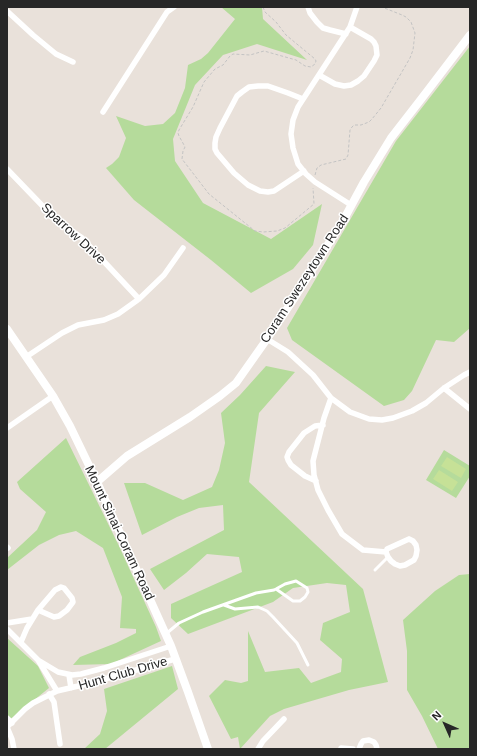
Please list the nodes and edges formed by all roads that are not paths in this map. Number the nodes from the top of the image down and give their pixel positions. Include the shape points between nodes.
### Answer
1 (174, 7) edge
2 (308, 7) edge
3 (357, 7) edge
4 (7, 11) edge
5 (350, 27) junction
6 (346, 34) junction
7 (470, 35) edge
8 (73, 62) dead end
9 (319, 75) junction
10 (303, 99) junction
11 (103, 112) dead end
12 (7, 169) edge
13 (304, 171) junction
14 (351, 205) junction
15 (183, 248) dead end
16 (139, 299) junction
17 (7, 329) edge
18 (267, 339) junction
19 (26, 357) junction
20 (470, 372) edge
21 (444, 388) junction
22 (53, 396) junction
23 (331, 398) junction
24 (470, 409) edge
25 (323, 425) junction
26 (7, 428) edge
27 (316, 481) junction
28 (97, 482) junction
29 (387, 555) junction
30 (375, 570) dead end
31 (276, 589) junction
32 (224, 605) junction
33 (38, 610) junction
34 (32, 619) junction
35 (7, 623) edge
36 (7, 629) edge
37 (165, 634) junction
38 (21, 642) junction
39 (171, 646) junction
40 (175, 659) junction
41 (38, 660) junction
42 (308, 665) dead end
43 (69, 675) junction
44 (71, 688) junction
45 (57, 691) junction
46 (49, 694) junction
47 (7, 718) edge
48 (284, 719) dead end
49 (9, 726) edge
50 (60, 744) dead end
51 (341, 748) dead end
52 (14, 749) edge
53 (208, 749) edge
54 (258, 749) edge
55 (353, 749) edge
56 (359, 749) edge
57 (377, 749) edge

1 - 11 street via 167,12
2 - 6 street via 310,13 324,28
3 - 5 street
4 - 8 street via 56,54
5 - 6 street
5 - 9 street via 371,39 378,55 364,76 351,85 335,84
6 - 9 street
7 - 14 street, Coram Swezeytown Road via 391,138
9 - 10 street
10 - 13 street via 293,120 291,134 298,164
10 - 13 street via 268,86 249,87 237,96 216,137 215,149 234,173 260,191 274,191
12 - 16 street, Sparrow Drive via 57,222 81,237
13 - 14 street via 315,182
14 - 18 street, Coram Swezeytown Road
15 - 16 street via 164,275
16 - 19 street via 118,314 104,320 78,325 62,333
17 - 19 street, Mount Sinai-Coram Road
18 - 23 street via 288,352 313,375
18 - 28 street, Coram Swezeytown Road via 236,383 128,456
19 - 22 street, Mount Sinai-Coram Road
20 - 21 street
21 - 23 street via 412,411 382,420 369,419 350,412
21 - 24 street
22 - 26 street
22 - 28 street, Mount Sinai-Coram Road
23 - 25 street
25 - 27 street via 313,461
25 - 27 street via 315,426 304,433 287,457 305,476
27 - 29 street via 321,497 342,534 363,550
28 - 37 street, Mount Sinai-Coram Road
29 - 29 street via 395,564 405,565 414,560 416,545 409,539 387,549
29 - 30 lane
31 - 31 lane via 296,581 307,588 308,592 300,601 293,601
31 - 32 lane via 256,593
32 - 37 lane via 178,623
32 - 42 lane via 235,609 258,607 267,611 297,643
33 - 33 street via 55,590 61,587 72,598 73,602 59,616 54,617
33 - 34 street
34 - 35 street
34 - 38 street
36 - 38 street, Hunt Club Drive
37 - 39 street, Mount Sinai-Coram Road
38 - 41 street, Hunt Club Drive
39 - 40 street, Mount Sinai-Coram Road
39 - 43 street, Hunt Club Drive via 104,668
40 - 44 street, Hunt Club Drive
40 - 53 street, Mount Sinai-Coram Road
41 - 43 street, Hunt Club Drive via 58,672
41 - 45 street, Hunt Club Drive
43 - 44 street, Hunt Club Drive
44 - 45 street, Hunt Club Drive
45 - 46 street, Hunt Club Drive
46 - 49 street, Hunt Club Drive via 25,709
46 - 50 street via 54,702
47 - 49 street
48 - 54 street
49 - 52 street
51 - 55 street
56 - 57 street via 363,741 369,740 374,742

